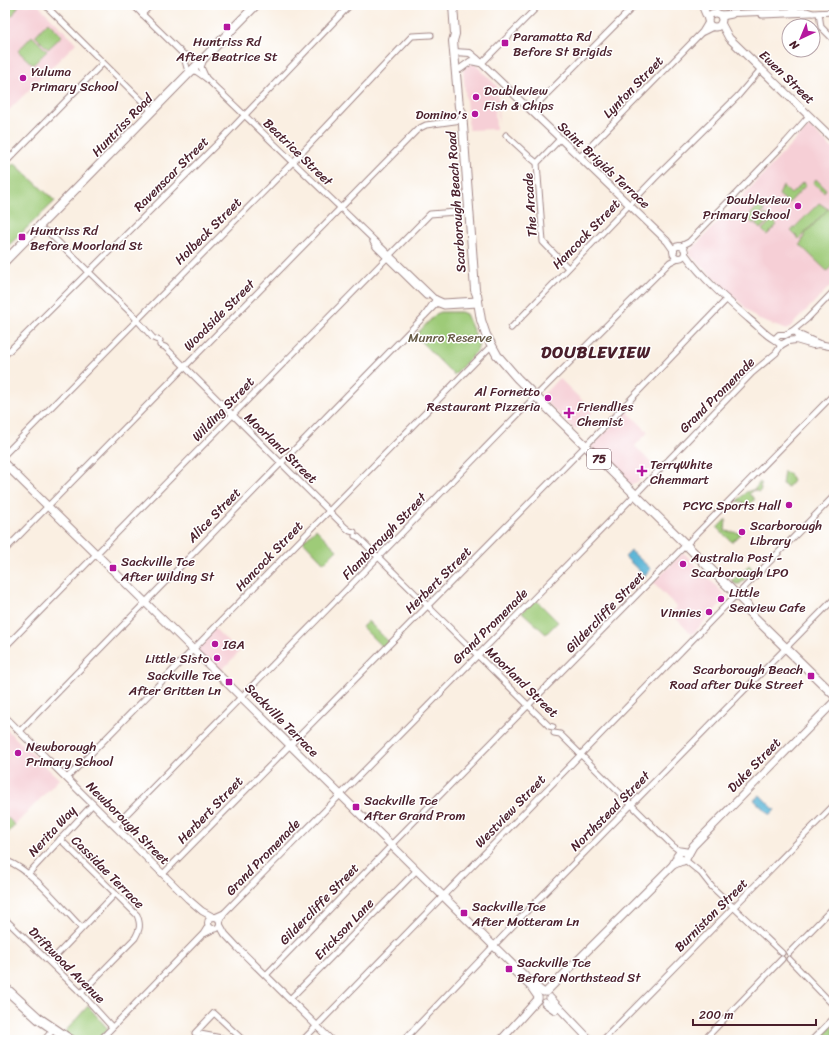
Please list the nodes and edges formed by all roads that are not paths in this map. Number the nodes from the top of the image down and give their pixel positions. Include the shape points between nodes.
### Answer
1 (45, 5) edge
2 (133, 5) edge
3 (151, 5) edge
4 (250, 5) edge
5 (256, 5) edge
6 (350, 5) edge
7 (453, 5) edge
8 (539, 5) edge
9 (635, 5) edge
10 (702, 7) edge
11 (834, 12) edge
12 (816, 13) junction
13 (142, 14) junction
14 (714, 20) junction
15 (431, 35) dead end
16 (834, 40) edge
17 (183, 54) junction
18 (209, 54) junction
19 (457, 54) junction
20 (196, 59) junction
21 (103, 63) junction
22 (482, 63) junction
23 (190, 69) junction
24 (460, 69) junction
25 (761, 70) junction
26 (207, 79) junction
27 (150, 109) junction
28 (531, 110) junction
29 (244, 115) junction
30 (462, 116) junction
31 (810, 117) junction
32 (506, 135) dead end
33 (560, 139) junction
34 (834, 140) edge
35 (580, 157) junction
36 (6, 162) edge
37 (293, 162) junction
38 (537, 162) junction
39 (630, 204) junction
40 (340, 209) junction
41 (469, 211) junction
42 (37, 230) junction
43 (679, 252) junction
44 (6, 256) edge
45 (389, 256) junction
46 (568, 268) junction
47 (88, 271) junction
48 (834, 291) edge
49 (726, 299) junction
50 (436, 302) junction
51 (475, 302) junction
52 (136, 319) junction
53 (754, 323) junction
54 (802, 323) junction
55 (511, 328) dead end
56 (791, 332) junction
57 (781, 335) junction
58 (798, 336) junction
59 (778, 342) junction
60 (834, 347) edge
61 (488, 349) junction
62 (5, 355) edge
63 (184, 366) junction
64 (834, 394) edge
65 (534, 398) junction
66 (232, 416) junction
67 (584, 448) junction
68 (5, 454) edge
69 (281, 462) junction
70 (5, 464) edge
71 (5, 470) edge
72 (633, 496) junction
73 (834, 496) edge
74 (46, 508) junction
75 (329, 510) junction
76 (684, 547) junction
77 (5, 550) edge
78 (94, 556) junction
79 (379, 557) junction
80 (735, 596) junction
81 (834, 599) edge
82 (143, 604) junction
83 (427, 607) junction
84 (5, 647) edge
85 (786, 648) junction
86 (191, 651) junction
87 (478, 654) junction
88 (834, 695) edge
89 (240, 699) junction
90 (834, 702) edge
91 (528, 706) junction
92 (5, 717) edge
93 (20, 731) junction
94 (288, 747) junction
95 (581, 755) junction
96 (67, 778) junction
97 (338, 796) junction
98 (93, 804) junction
99 (834, 805) edge
100 (632, 806) junction
101 (115, 826) junction
102 (60, 839) junction
103 (390, 847) junction
104 (683, 855) junction
105 (5, 862) edge
106 (414, 873) junction
107 (28, 874) junction
108 (163, 874) junction
109 (115, 894) junction
110 (441, 897) junction
111 (834, 907) edge
112 (734, 908) junction
113 (202, 911) junction
114 (224, 913) junction
115 (214, 917) junction
116 (5, 919) edge
117 (220, 924) junction
118 (210, 927) junction
119 (82, 928) junction
120 (225, 934) junction
121 (493, 947) junction
122 (782, 953) junction
123 (789, 953) junction
124 (782, 959) junction
125 (789, 959) junction
126 (50, 962) junction
127 (266, 975) junction
128 (6, 990) edge
129 (81, 993) junction
130 (544, 998) junction
131 (290, 1000) junction
132 (834, 1006) edge
133 (834, 1018) edge
134 (317, 1026) junction
135 (112, 1027) junction
136 (54, 1029) junction
137 (44, 1040) edge
138 (66, 1040) edge
139 (74, 1040) edge
140 (100, 1040) edge
141 (232, 1040) edge
142 (243, 1040) edge
143 (303, 1040) edge
144 (331, 1040) edge
145 (404, 1040) edge
146 (501, 1040) edge
147 (585, 1040) edge
148 (590, 1040) edge
149 (603, 1040) edge
150 (704, 1040) edge
151 (812, 1040) edge

1 - 21 street
2 - 13 street
3 - 13 street
4 - 20 main road, Huntriss Road
5 - 18 main road, Huntriss Road
6 - 29 street, Ravenscar Street
7 - 19 main road, Scarborough Beach Road / 75
8 - 22 street
9 - 28 street
10 - 14 main road
11 - 12 street
12 - 14 street via 807,11
12 - 16 street via 821,27
13 - 17 street
14 - 25 main road, Ewen Street
14 - 35 street, Lynton Street
15 - 37 street, Holbeck Street via 412,36
17 - 20 street
17 - 23 street
18 - 23 main road, Huntriss Road
18 - 26 street via 201,65
19 - 22 street, Saint Brigids Terrace via 470,53
19 - 24 main road, Scarborough Beach Road / 75
19 - 30 main road, Scarborough Beach Road / 75 via 459,107
20 - 23 main road, Huntriss Road
21 - 27 street
21 - 36 street
22 - 24 street via 471,61
22 - 28 street, Saint Brigids Terrace
23 - 26 street, Beatrice Street
23 - 27 main road, Huntriss Road
24 - 30 main road, Scarborough Beach Road / 75 via 464,107
25 - 31 main road, Ewen Street
25 - 39 street, Hancock Street
26 - 29 street, Beatrice Street
27 - 42 main road, Huntriss Road
27 - 44 main road, Huntriss Road
28 - 33 street, Saint Brigids Terrace
29 - 37 street, Beatrice Street
29 - 47 street, Ravenscar Street
30 - 40 street, Woodside Street via 418,129
30 - 41 main road, Scarborough Beach Road / 75
31 - 34 main road, Ewen Street
31 - 43 street, Flamborough Street
32 - 38 street
33 - 35 street, Saint Brigids Terrace
33 - 38 street, The Arcade
35 - 39 street, Saint Brigids Terrace
37 - 40 street, Beatrice Street
37 - 52 street, Holbeck Street
38 - 46 street, The Arcade via 543,242
39 - 43 street, Saint Brigids Terrace
39 - 46 street, Hancock Street
40 - 45 street, Beatrice Street
40 - 63 street, Woodside Street
41 - 45 street, Wilding Street via 430,214
41 - 51 main road, Scarborough Beach Road / 75
42 - 44 main road, Huntriss Road
42 - 47 street, Moorland Street via 49,233
43 - 49 street, Saint Brigids Terrace
43 - 65 street, Flamborough Street
45 - 50 street, Beatrice Street
45 - 66 street, Wilding Street
46 - 55 street, Hancock Street
47 - 52 street, Moorland Street
47 - 62 street, Ravenscar Street
48 - 54 street
49 - 53 street, Saint Brigids Terrace
49 - 67 street, Herbert Street
50 - 51 street via 444,306
50 - 69 street, Alice Street
51 - 61 main road, Scarborough Beach Road / 75 via 478,327
51 - 65 main road, Scarborough Beach Road / 75 via 486,335 497,355
52 - 63 street, Moorland Street
52 - 68 street, Holbeck Street
53 - 57 street, Saint Brigids Terrace
53 - 59 street, Saint Brigids Terrace
54 - 56 street
54 - 58 street
56 - 57 street
56 - 58 street
57 - 59 street via 777,336
58 - 59 street
58 - 60 street via 813,345
59 - 72 street, Grand Promenade via 776,353 752,373
61 - 65 main road, Scarborough Beach Road / 75 via 501,367
61 - 75 street, Hancock Street
63 - 66 street, Moorland Street
63 - 74 street, Woodside Street
64 - 76 street, Gildercliffe Street
65 - 67 main road, Scarborough Beach Road / 75
65 - 79 street, Flamborough Street
66 - 69 street, Moorland Street
66 - 78 street, Wilding Street
67 - 72 main road, Scarborough Beach Road / 75
67 - 83 street, Herbert Street
69 - 75 street, Moorland Street
69 - 82 street, Alice Street
70 - 74 main road, Sackville Terrace
71 - 74 main road, Sackville Terrace
72 - 76 main road, Scarborough Beach Road / 75
72 - 87 street, Grand Promenade
73 - 80 street, Westview Street
74 - 77 street, Woodside Street
74 - 78 main road, Sackville Terrace
75 - 79 street, Moorland Street
75 - 86 street, Hancock Street
76 - 80 main road, Scarborough Beach Road / 75
76 - 91 street, Gildercliffe Street
78 - 82 main road, Sackville Terrace
78 - 84 street, Wilding Street
79 - 83 street, Moorland Street
79 - 89 street, Flamborough Street
80 - 85 main road, Scarborough Beach Road / 75 via 747,605 750,612
80 - 95 street, Westview Street
81 - 85 street, Northstead Street
82 - 86 main road, Sackville Terrace
82 - 93 street, Alice Street
83 - 87 street, Moorland Street
83 - 94 street, Herbert Street
85 - 88 main road, Scarborough Beach Road / 75
85 - 100 street, Northstead Street
86 - 89 main road, Sackville Terrace
86 - 96 street, Hancock Street
87 - 91 street, Moorland Street
87 - 97 street, Grand Promenade
89 - 94 main road, Sackville Terrace
89 - 101 street, Flamborough Street
90 - 104 main road, Duke Street
91 - 95 street, Moorland Street
91 - 103 street, Gildercliffe Street
92 - 93 street, Newborough Street
93 - 96 street, Newborough Street
94 - 97 main road, Sackville Terrace
94 - 108 street, Herbert Street
95 - 100 street, Moorland Street
95 - 110 street, Westview Street
96 - 98 street, Newborough Street
97 - 103 main road, Sackville Terrace
97 - 114 street, Grand Promenade
98 - 101 street, Newborough Street
98 - 102 street, Nerita Way
99 - 112 street, Burniston Street
100 - 104 street, Moorland Street
100 - 121 street, Northstead Street
101 - 108 street, Newborough Street
102 - 107 street, Nerita Way
102 - 109 street, Cassidae Terrace
103 - 106 main road, Sackville Terrace
103 - 110 main road, Sackville Terrace
103 - 127 street, Gildercliffe Street
104 - 112 street, Moorland Street
104 - 130 main road, Duke Street
105 - 107 street via 16,864
106 - 110 main road, Sackville Terrace
106 - 131 street, Erickson Lane
107 - 119 street
108 - 113 street, Newborough Street
109 - 119 street
109 - 129 street, Cassidae Terrace via 138,915 140,929 135,938
110 - 121 main road, Sackville Terrace
110 - 134 street, Westview Street
111 - 123 street
112 - 122 street, Moorland Street
112 - 149 street, Burniston Street
113 - 115 street, Newborough Street
113 - 118 street, Newborough Street
114 - 115 street, Grand Promenade
114 - 117 street, Grand Promenade
115 - 117 street, Newborough Street
115 - 118 street
116 - 126 street, Driftwood Avenue
117 - 118 street
117 - 120 street, Newborough Street
118 - 120 street, Newborough Street
118 - 135 street
119 - 126 street
120 - 127 street, Newborough Street
121 - 130 main road, Sackville Terrace
121 - 145 street, Northstead Street
122 - 123 street
122 - 124 street
123 - 125 street
124 - 125 street
124 - 150 street
125 - 132 street
126 - 129 street, Driftwood Avenue
127 - 131 street, Newborough Street
128 - 136 street via 33,1017
129 - 135 street, Driftwood Avenue
130 - 146 main road, Duke Street via 522,1015
130 - 147 main road, Sackville Terrace
130 - 148 main road, Sackville Terrace
131 - 134 street, Newborough Street
133 - 151 street
134 - 143 street, Westview Street
134 - 144 street, Newborough Street
135 - 140 street
136 - 137 street
136 - 138 street
136 - 139 street
141 - 142 street via 195,1033 214,1012

